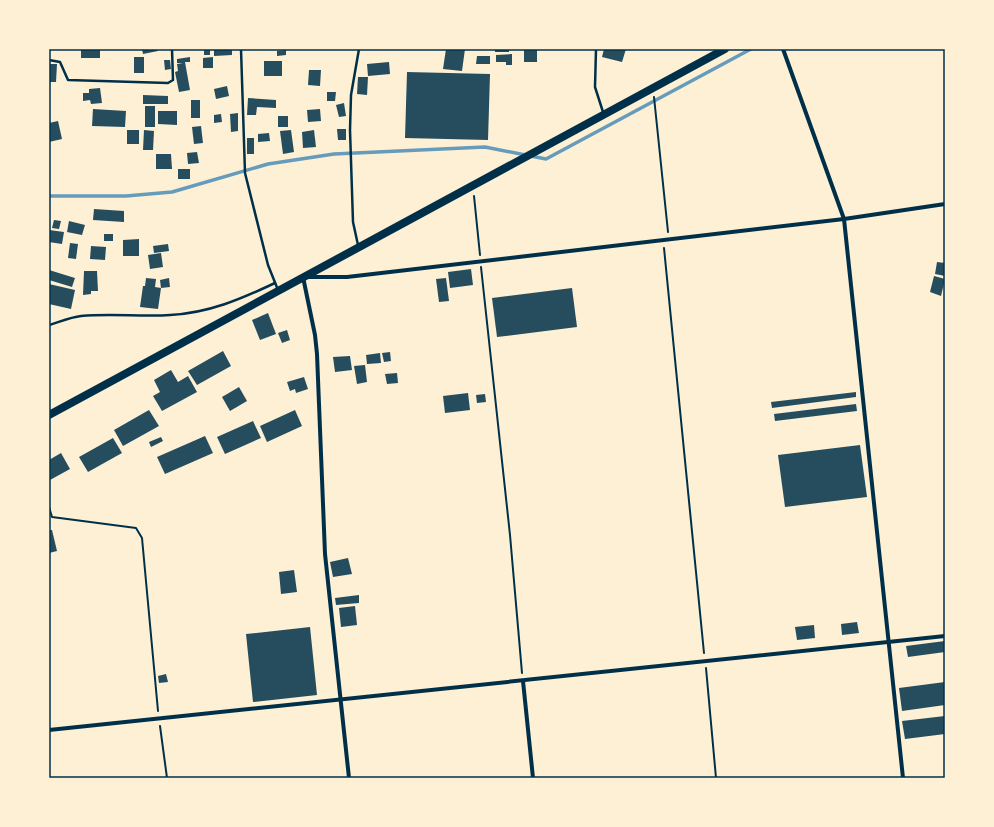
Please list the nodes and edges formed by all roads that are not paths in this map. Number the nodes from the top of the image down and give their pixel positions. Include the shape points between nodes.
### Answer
1 (172, 49) edge
2 (241, 49) edge
3 (359, 49) edge
4 (596, 49) edge
5 (725, 49) edge
6 (783, 49) edge
7 (49, 60) edge
8 (604, 114) junction
9 (945, 204) edge
10 (844, 219) junction
11 (359, 247) junction
12 (303, 277) junction
13 (277, 287) junction
14 (49, 325) edge
15 (49, 415) edge
16 (945, 636) edge
17 (888, 642) junction
18 (523, 681) junction
19 (341, 700) junction
20 (49, 730) edge
21 (349, 778) edge
22 (533, 778) edge
23 (903, 778) edge

1 - 7 lane via 173,80 168,83 68,80 60,62
2 - 13 lane via 245,173 268,265
3 - 11 lane via 351,95 350,130 353,222
4 - 8 lane via 595,87
5 - 8 main road
6 - 10 street
8 - 11 main road
9 - 10 street
10 - 12 street via 347,277
10 - 17 street
11 - 12 main road
12 - 13 main road
12 - 19 street via 317,354 325,554
13 - 14 lane via 194,313 81,316
13 - 15 main road
16 - 17 street
17 - 18 street
17 - 23 street
18 - 19 street
18 - 22 street
19 - 20 street
19 - 21 street

